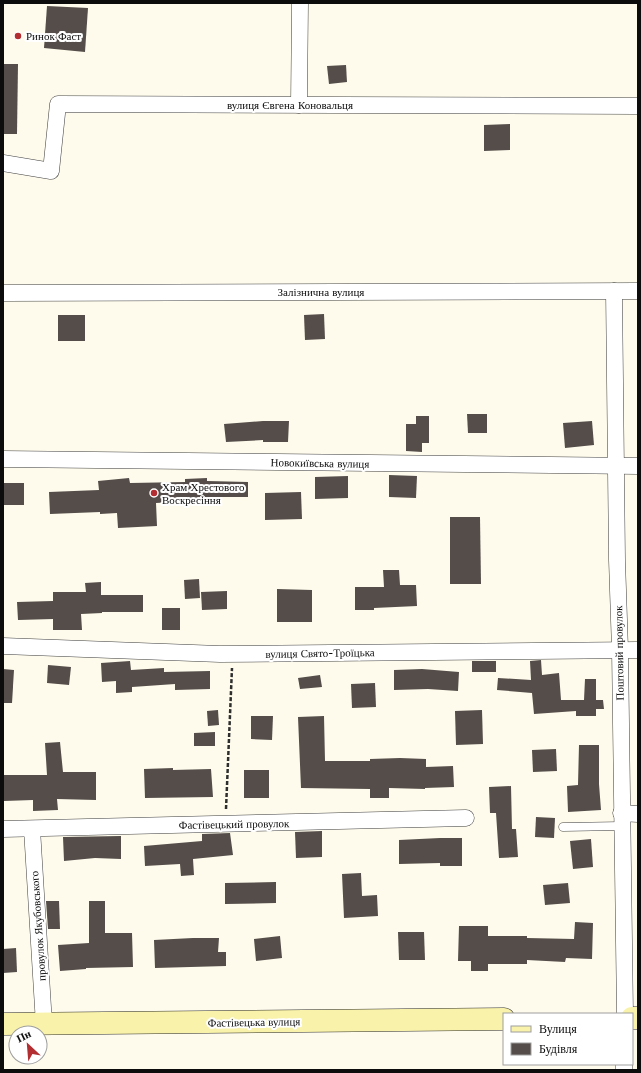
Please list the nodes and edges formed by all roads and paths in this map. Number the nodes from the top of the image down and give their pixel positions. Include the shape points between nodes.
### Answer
1 (300, 3) edge
2 (299, 105) junction
3 (638, 106) edge
4 (3, 163) edge
5 (614, 291) junction
6 (638, 291) edge
7 (3, 293) edge
8 (3, 459) edge
9 (616, 466) junction
10 (638, 466) edge
11 (3, 646) edge
12 (620, 650) junction
13 (638, 650) edge
14 (232, 654) junction
15 (638, 814) edge
16 (466, 818) dead end
17 (621, 820) junction
18 (225, 824) junction
19 (562, 827) dead end
20 (3, 829) edge
21 (32, 829) junction
22 (624, 1013) edge
23 (503, 1019) edge
24 (3, 1024) edge
25 (44, 1024) junction

1 - 2 street
2 - 3 street, вулиця Євгена Коновальця
2 - 4 street, вулиця Євгена Коновальця via 58,104 51,171
5 - 6 street, Залізнична вулиця
5 - 7 street, Залізнична вулиця
5 - 9 street, Поштовий провулок
8 - 9 street, Новокиївська вулиця
9 - 10 street, Новокиївська вулиця
9 - 12 street, Поштовий провулок
11 - 14 street, вулиця Свято-Троїцька
12 - 13 street, вулиця Свято-Троїцька
12 - 14 street, вулиця Свято-Троїцька
12 - 17 street, Поштовий провулок
14 - 18 path
15 - 17 street
16 - 18 street, Фастівецький провулок
17 - 19 lane
17 - 22 street, Поштовий провулок
18 - 21 street, Фастівецький провулок
20 - 21 street, Фастівецький провулок
21 - 25 street, провулок Якубовського
23 - 25 main road, Фастівецька вулиця
24 - 25 main road, Фастівецька вулиця

